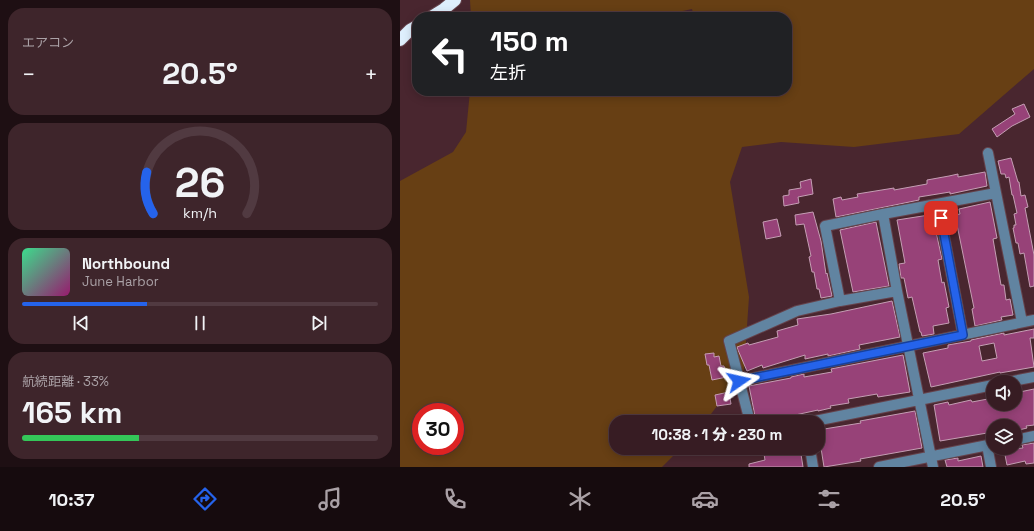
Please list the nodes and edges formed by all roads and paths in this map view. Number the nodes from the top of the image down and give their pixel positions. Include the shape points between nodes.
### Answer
1 (455, 0) edge
2 (439, 12) edge
3 (412, 29) edge
4 (400, 40) edge
5 (988, 153) dead end
6 (996, 193) junction
7 (938, 204) junction
8 (883, 214) junction
9 (897, 291) junction
10 (840, 301) junction
11 (1034, 320) edge
12 (1022, 322) junction
13 (963, 335) junction
14 (909, 347) junction
15 (1034, 377) edge
16 (1022, 379) edge
17 (739, 381) junction
18 (986, 386) edge
19 (920, 400) junction
20 (748, 415) edge
21 (825, 419) edge
22 (1034, 436) edge
23 (1022, 439) edge
24 (986, 446) edge
25 (811, 455) edge
26 (990, 455) edge
27 (931, 456) junction
28 (813, 467) edge
29 (879, 467) edge
30 (933, 467) edge
31 (991, 467) edge

1 - 2 highway
3 - 4 highway
5 - 6 street
6 - 7 street
6 - 12 street
7 - 8 street
7 - 13 street
8 - 9 street
8 - 10 street via 825,226
9 - 10 street
9 - 14 street
10 - 17 street via 797,311 729,341
11 - 12 street
12 - 13 street
13 - 14 street
14 - 17 street
14 - 19 street
15 - 16 street
17 - 20 street
18 - 19 street
19 - 21 street
19 - 27 street
22 - 23 street
24 - 27 street
25 - 28 street
26 - 31 street
27 - 29 street
27 - 30 street

